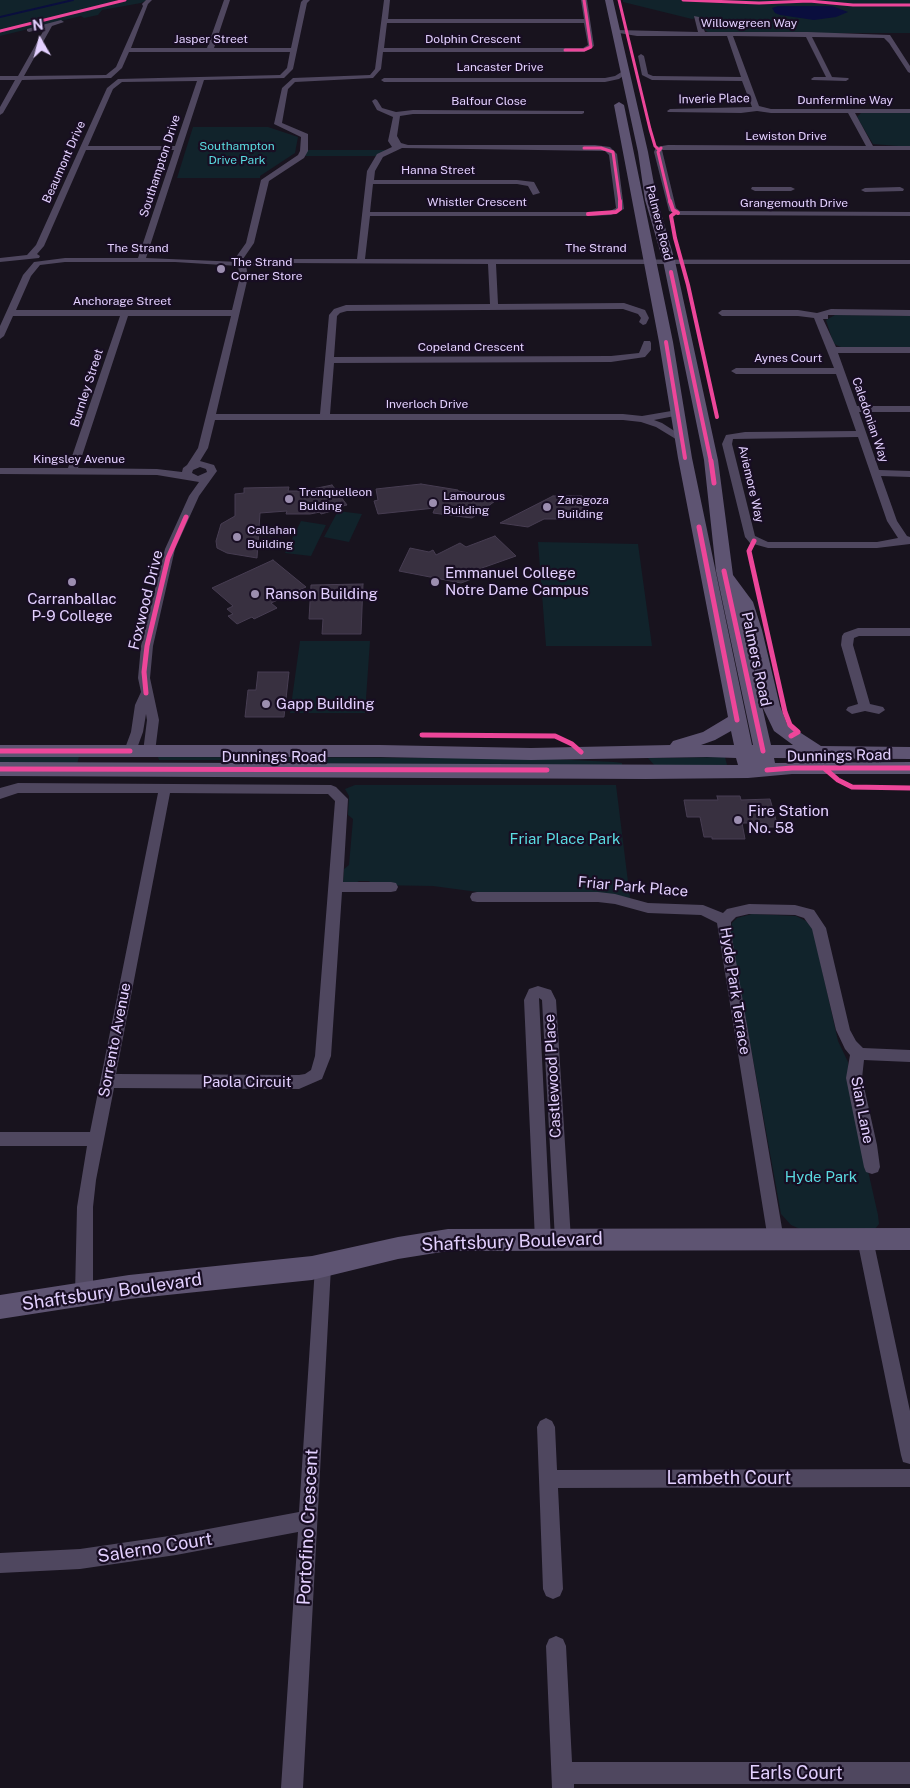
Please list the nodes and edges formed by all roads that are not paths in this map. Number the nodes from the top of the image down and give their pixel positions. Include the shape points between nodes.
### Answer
1 (154, 0) edge
2 (227, 0) edge
3 (584, 0) edge
4 (609, 0) edge
5 (305, 1) edge
6 (385, 1) edge
7 (148, 3) edge
8 (695, 20) dead end
9 (384, 21) junction
10 (587, 21) junction
11 (61, 22) dead end
12 (49, 26) junction
13 (29, 30) dead end
14 (617, 34) junction
15 (702, 34) junction
16 (729, 34) junction
17 (808, 34) junction
18 (591, 40) joint
19 (128, 50) junction
20 (210, 50) junction
21 (294, 50) junction
22 (381, 50) junction
23 (565, 50) joint
24 (652, 60) dead end
25 (119, 68) junction
26 (290, 69) junction
27 (910, 71) edge
28 (625, 72) junction
29 (0, 78) edge
30 (20, 78) junction
31 (83, 78) joint
32 (121, 78) junction
33 (201, 78) junction
34 (293, 78) junction
35 (320, 78) joint
36 (746, 78) junction
37 (814, 79) dead end
38 (830, 79) junction
39 (846, 79) dead end
40 (109, 80) junction
41 (283, 80) junction
42 (377, 81) junction
43 (614, 82) junction
44 (759, 109) junction
45 (668, 111) dead end
46 (910, 111) edge
47 (582, 112) dead end
48 (850, 112) junction
49 (0, 113) edge
50 (393, 114) junction
51 (399, 147) junction
52 (870, 147) junction
53 (84, 148) junction
54 (176, 148) junction
55 (910, 148) edge
56 (370, 182) junction
57 (755, 189) dead end
58 (791, 189) dead end
59 (900, 189) dead end
60 (865, 190) dead end
61 (772, 196) junction
62 (890, 197) junction
63 (678, 213) joint
64 (366, 214) junction
65 (537, 214) junction
66 (778, 214) junction
67 (899, 214) junction
68 (910, 214) edge
69 (250, 243) junction
70 (40, 246) junction
71 (0, 260) edge
72 (141, 260) junction
73 (254, 260) junction
74 (26, 261) junction
75 (40, 261) junction
76 (240, 261) junction
77 (361, 261) junction
78 (492, 261) junction
79 (650, 261) junction
80 (669, 261) junction
81 (910, 262) edge
82 (27, 275) junction
83 (244, 277) junction
84 (494, 308) junction
85 (10, 313) junction
86 (720, 313) dead end
87 (125, 314) junction
88 (234, 314) junction
89 (910, 314) edge
90 (823, 316) junction
91 (0, 336) edge
92 (832, 350) junction
93 (910, 350) edge
94 (331, 360) junction
95 (734, 371) dead end
96 (839, 371) junction
97 (853, 409) junction
98 (910, 409) edge
99 (677, 413) junction
100 (212, 416) junction
101 (325, 416) junction
102 (642, 419) junction
103 (862, 434) junction
104 (682, 439) junction
105 (203, 448) junction
106 (0, 471) edge
107 (72, 471) junction
108 (208, 471) junction
109 (189, 472) junction
110 (876, 473) junction
111 (910, 474) edge
112 (194, 496) junction
113 (907, 542) edge
114 (724, 571) junction
115 (910, 632) edge
116 (146, 693) junction
117 (865, 707) junction
118 (852, 710) dead end
119 (879, 710) dead end
120 (737, 720) junction
121 (0, 751) edge
122 (130, 751) junction
123 (659, 751) junction
124 (743, 751) junction
125 (763, 751) junction
126 (149, 752) junction
127 (586, 752) junction
128 (820, 753) junction
129 (910, 753) edge
130 (910, 768) edge
131 (0, 769) edge
132 (133, 769) junction
133 (767, 770) junction
134 (748, 771) junction
135 (646, 772) junction
136 (165, 788) junction
137 (0, 794) edge
138 (336, 887) junction
139 (391, 887) dead end
140 (477, 897) dead end
141 (724, 920) junction
142 (858, 1053) junction
143 (910, 1056) edge
144 (107, 1081) junction
145 (0, 1139) edge
146 (96, 1139) junction
147 (872, 1167) dead end
148 (865, 1239) junction
149 (910, 1239) edge
150 (553, 1240) junction
151 (776, 1240) junction
152 (323, 1267) junction
153 (84, 1294) junction
154 (0, 1307) edge
155 (546, 1427) dead end
156 (910, 1455) edge
157 (910, 1478) edge
158 (548, 1479) junction
159 (309, 1520) junction
160 (0, 1563) edge
161 (553, 1589) dead end
162 (556, 1646) dead end
163 (910, 1773) edge
164 (562, 1781) edge
165 (292, 1788) edge

1 - 7 street
2 - 20 street
3 - 10 street, Dolphin Crescent
4 - 14 main road, Palmers Road
5 - 21 street
6 - 9 street
7 - 19 street
8 - 15 street
9 - 10 street
9 - 22 street
10 - 18 street, Dolphin Crescent
11 - 12 street
12 - 13 street
12 - 30 street
14 - 15 street, Willowgreen Way
14 - 28 main road, Palmers Road
15 - 16 street, Willowgreen Way
16 - 17 street, Willowgreen Way
16 - 36 street
17 - 27 street, Willowgreen Way via 885,35
17 - 38 street
18 - 23 street, Dolphin Crescent via 595,45 592,50
19 - 20 street, Jasper Street
19 - 25 street
20 - 21 street, Jasper Street
21 - 26 street
22 - 23 street, Dolphin Crescent
22 - 42 street
24 - 36 street via 641,58 645,75 652,78
25 - 32 street
25 - 40 street
26 - 34 street
26 - 41 street
28 - 43 street
28 - 80 main road, Palmers Road via 651,200
29 - 30 street
30 - 31 street
30 - 49 street
31 - 40 street
32 - 33 street
32 - 40 street
32 - 40 street
33 - 41 street
33 - 54 street, Southampton Drive
34 - 35 street, Lancaster Drive
34 - 41 street
34 - 41 street, Lancaster Drive
35 - 42 street, Lancaster Drive
36 - 44 street via 754,105
37 - 38 street
38 - 39 street
40 - 53 street, Beaumont Drive
41 - 69 street via 278,124 305,136 304,151 265,180
42 - 43 street, Lancaster Drive via 408,78 592,78
42 - 50 street via 373,109
43 - 79 main road, Palmers Road
44 - 45 street, Inverie Place
44 - 48 street, Dunfermline Way
46 - 48 street, Dunfermline Way
47 - 50 street, Balfour Close
48 - 52 street
50 - 51 street via 392,143
51 - 56 street via 378,158 371,171
51 - 65 street, Whistler Crescent via 584,148 606,151 612,158 620,199 625,208 621,214
52 - 55 street, Lewiston Drive
52 - 63 street, Lewiston Drive via 661,148 658,152 671,207
53 - 54 street
53 - 70 street, Beaumont Drive
54 - 72 street, Southampton Drive
56 - 64 street
56 - 65 street, Hanna Street via 507,181 530,184 536,193
57 - 61 street
58 - 61 street
59 - 62 street
60 - 62 street
61 - 66 street
62 - 67 street
63 - 66 street, Grangemouth Drive
64 - 65 street, Whistler Crescent
64 - 77 street
66 - 67 street, Grangemouth Drive
67 - 68 street, Grangemouth Drive
69 - 73 street
69 - 76 street
70 - 74 street, Beaumont Drive
70 - 75 street, Beaumont Drive
71 - 74 street
72 - 75 street, The Strand
72 - 76 street, The Strand
73 - 76 street, The Strand
73 - 77 street, The Strand
73 - 83 street
74 - 75 street, The Strand
74 - 82 street
75 - 82 street
76 - 83 street
77 - 78 street, The Strand
78 - 79 street, The Strand
78 - 84 street
79 - 80 street, The Strand
79 - 99 main road, Palmers Road
80 - 81 street, The Strand
80 - 114 main road, Palmers Road via 711,460
82 - 85 street
83 - 88 street
84 - 94 street, Copeland Crescent via 342,310 333,319
84 - 94 street, Copeland Crescent via 631,310 637,313 652,351 648,358 632,361
85 - 87 street, Anchorage Street
85 - 91 street
86 - 90 street
87 - 88 street, Anchorage Street
87 - 107 street, Burnley Street
88 - 100 street
89 - 90 street
90 - 92 street, Caledonian Way
92 - 93 street
92 - 96 street, Caledonian Way
94 - 101 street
95 - 96 street, Aynes Court
96 - 97 street, Caledonian Way
97 - 98 street
97 - 103 street, Caledonian Way
99 - 102 street, Inverloch Drive
99 - 104 main road, Palmers Road
100 - 101 street, Inverloch Drive
100 - 105 street
101 - 102 street, Inverloch Drive
102 - 104 street, Inverloch Drive
103 - 110 street, Caledonian Way
103 - 113 street, Aviemore Way via 730,437 728,444 750,537 768,545
104 - 120 main road, Palmers Road
105 - 108 street
105 - 109 street
106 - 107 street, Kingsley Avenue
107 - 109 street, Kingsley Avenue
108 - 109 street via 200,464
108 - 112 street, Foxwood Drive
109 - 112 street
110 - 111 street
110 - 113 street, Caledonian Way via 894,534
112 - 116 street, Foxwood Drive via 170,549 145,654
114 - 125 main road, Palmers Road
114 - 128 main road via 746,602 771,706 780,727
115 - 117 street via 858,632 848,636 847,645
116 - 122 street, Foxwood Drive
116 - 126 street, Foxwood Drive via 153,720
117 - 118 street
117 - 119 street
120 - 123 main road via 709,736
120 - 124 main road, Palmers Road
121 - 122 main road, Dunnings Road
122 - 126 main road, Dunnings Road
122 - 132 main road
123 - 124 main road, Dunnings Road
123 - 127 main road, Dunnings Road
124 - 125 main road, Dunnings Road
124 - 134 main road, Palmers Road
125 - 128 main road, Dunnings Road
125 - 133 main road, Palmers Road
126 - 127 main road, Dunnings Road
126 - 132 main road
127 - 135 main road via 602,759 639,762
128 - 129 main road, Dunnings Road
130 - 133 main road, Dunnings Road
131 - 132 main road, Dunnings Road
132 - 135 main road, Dunnings Road
133 - 134 main road, Dunnings Road
134 - 135 main road, Dunnings Road
136 - 137 street via 18,788
136 - 138 street, Paola Circuit via 317,789 338,794 342,802
136 - 144 street, Sorrento Avenue
138 - 139 street
138 - 144 street, Paola Circuit via 323,1056 314,1077 299,1082
140 - 141 street, Friar Park Place via 598,897 648,908 703,910
141 - 142 street, Hyde Park Terrace via 735,912 749,909 801,910 813,917 822,936 843,1030
141 - 151 street, Hyde Park Terrace
142 - 143 street
142 - 147 street, Sian Lane via 854,1078
144 - 146 street, Sorrento Avenue
145 - 146 street
146 - 153 street, Sorrento Avenue via 85,1207
148 - 149 main road, Shaftsbury Boulevard
148 - 151 main road, Shaftsbury Boulevard
148 - 156 street
150 - 150 street, Castlewood Place via 531,1000 538,992 545,993 549,1000
150 - 151 main road, Shaftsbury Boulevard
150 - 152 main road, Shaftsbury Boulevard via 435,1242
152 - 153 main road, Shaftsbury Boulevard
152 - 159 street, Portofino Crescent
153 - 154 main road, Shaftsbury Boulevard
155 - 158 street
157 - 158 street, Lambeth Court
158 - 161 street
159 - 160 street, Salerno Court via 80,1559
159 - 165 street, Portofino Crescent
162 - 164 street, Earls Court
163 - 164 street, Earls Court

